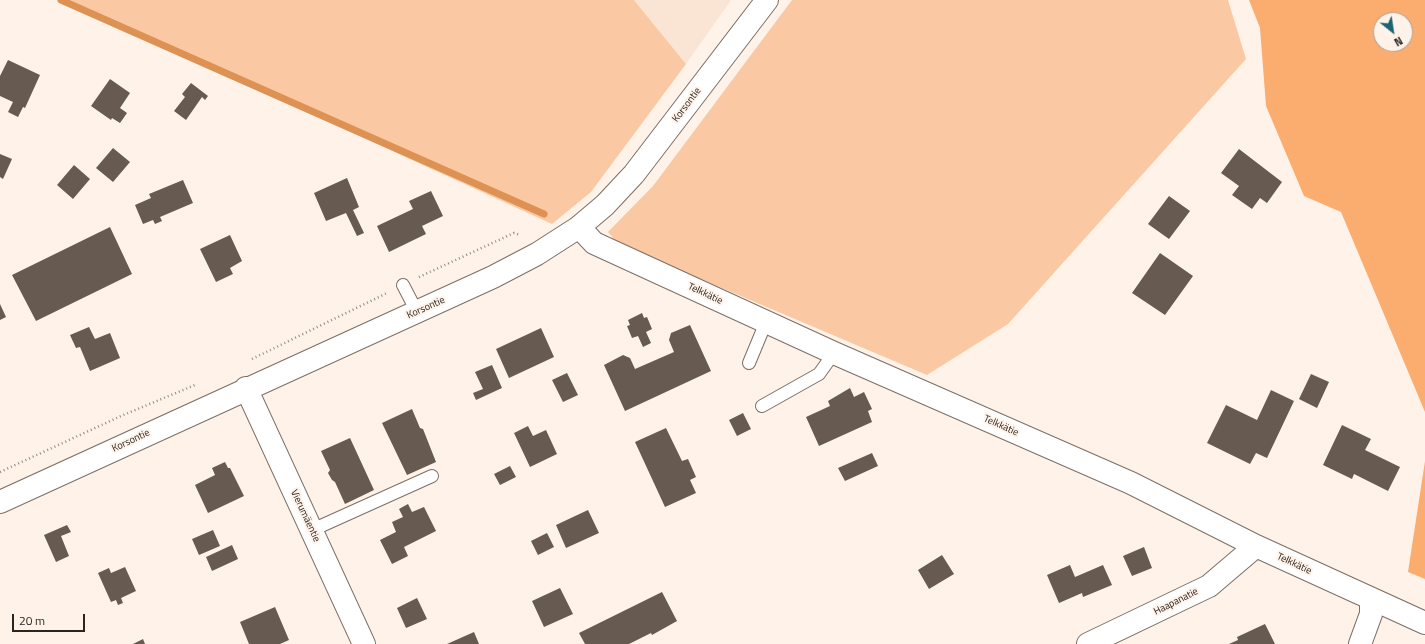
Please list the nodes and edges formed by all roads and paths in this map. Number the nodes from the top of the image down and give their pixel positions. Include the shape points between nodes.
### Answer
1 (767, 0) edge
2 (578, 227) junction
3 (537, 254) junction
4 (403, 285) junction
5 (417, 312) junction
6 (766, 322) junction
7 (834, 353) junction
8 (249, 360) dead end
9 (750, 362) dead end
10 (200, 383) dead end
11 (246, 388) junction
12 (762, 406) dead end
13 (0, 472) edge
14 (432, 476) dead end
15 (0, 502) edge
16 (312, 530) junction
17 (1256, 546) junction
18 (1371, 600) junction
19 (1425, 623) edge
20 (364, 644) edge
21 (1088, 644) edge
22 (1360, 644) edge

1 - 2 street, Korsontie via 634,174 605,205
2 - 3 street, Korsontie
2 - 6 street, Telkkätie via 594,243
3 - 4 path via 527,237 514,234
3 - 5 street, Korsontie
4 - 5 lane
4 - 8 path
5 - 11 street, Korsontie
6 - 7 street, Telkkätie
6 - 9 lane
7 - 12 lane via 819,374
7 - 17 street, Telkkätie via 1131,483
10 - 13 path
11 - 15 street, Korsontie
11 - 16 street, Vierumäentie
14 - 16 lane
16 - 20 street, Vierumäentie
17 - 18 street, Telkkätie
17 - 21 street, Haapanatie via 1209,586
18 - 19 street, Telkkätie
18 - 22 street via 1371,614

